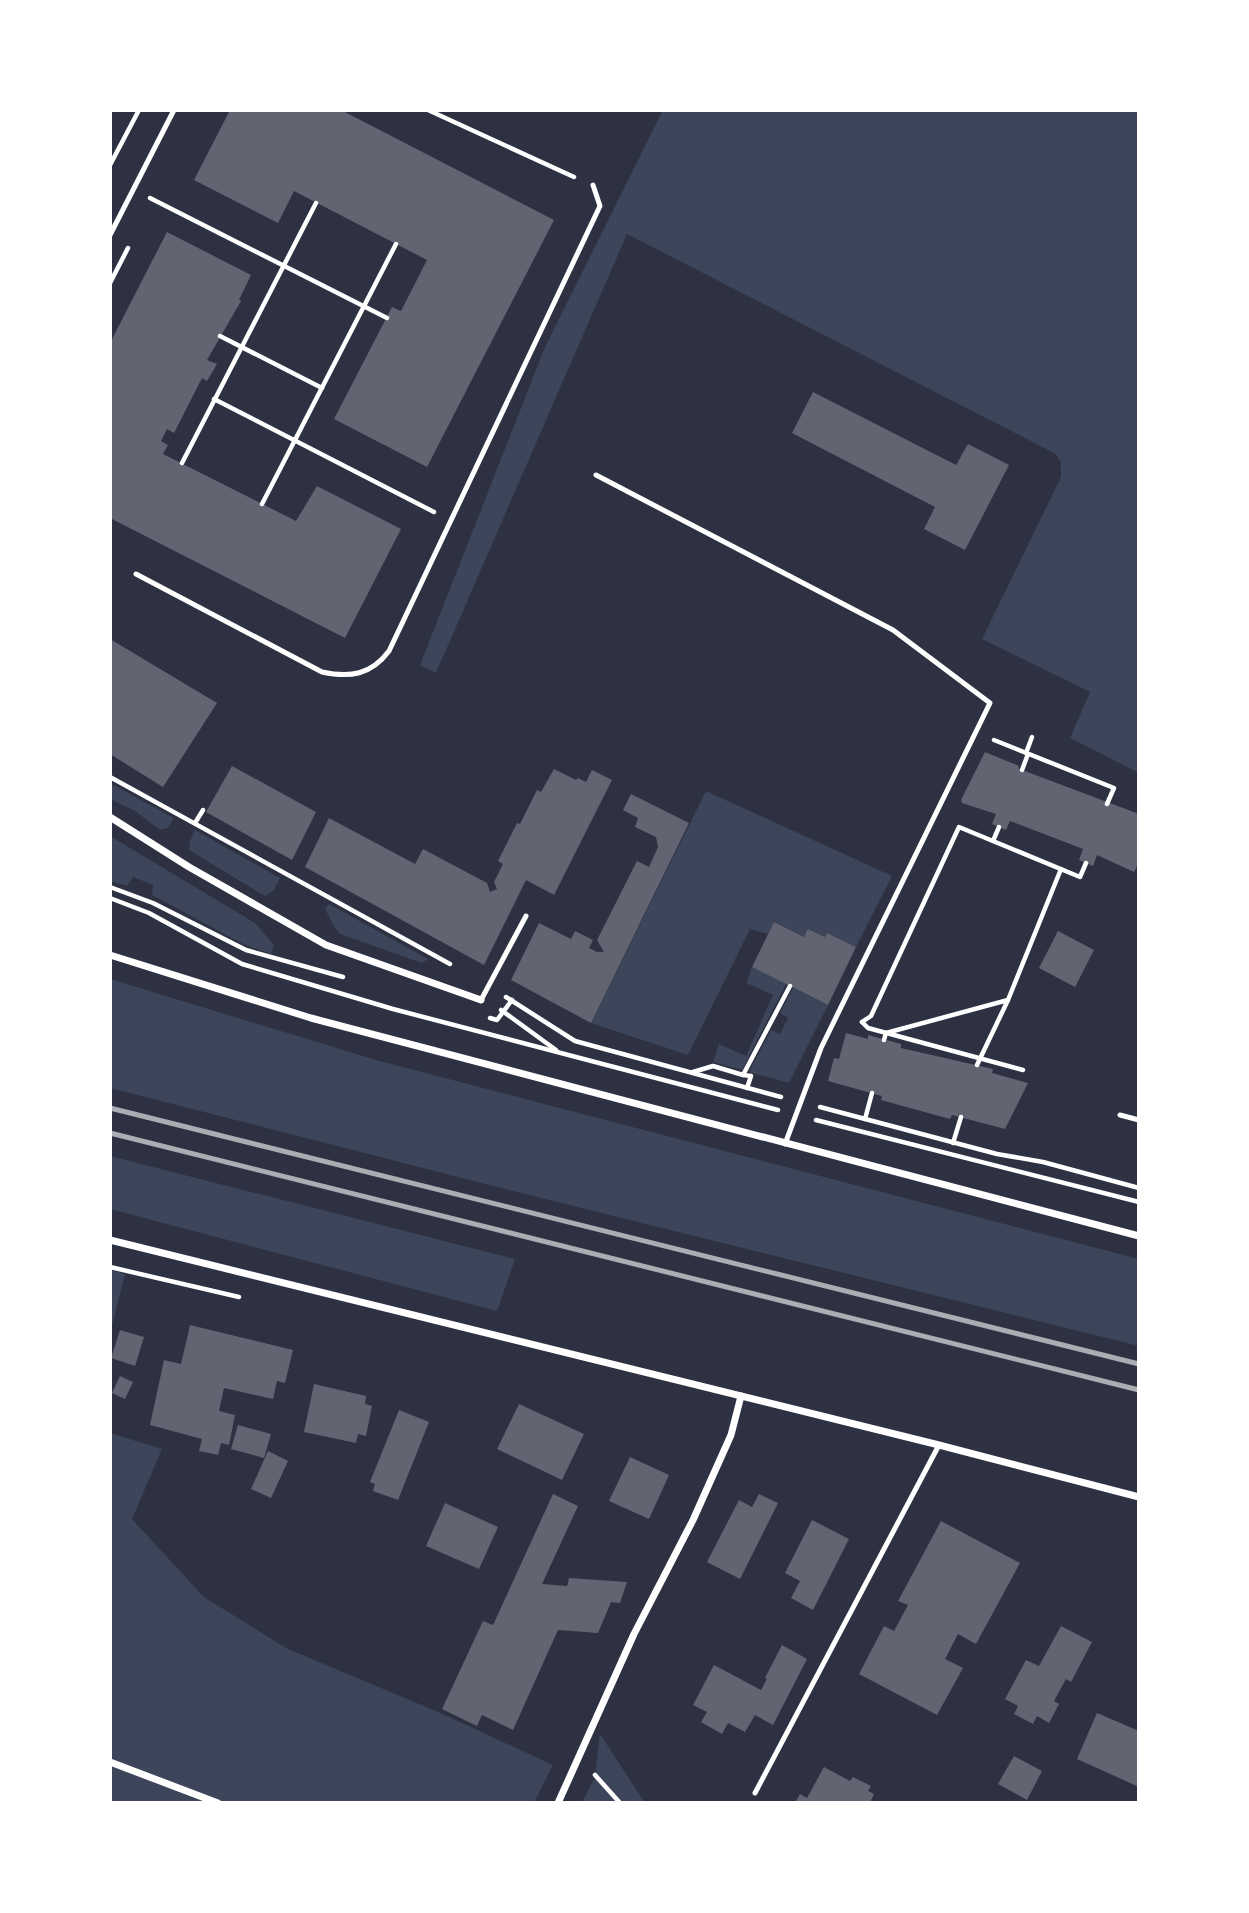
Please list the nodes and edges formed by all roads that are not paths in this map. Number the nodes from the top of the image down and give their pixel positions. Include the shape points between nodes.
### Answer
1 (174, 110) edge
2 (593, 185) road end
3 (110, 235) edge
4 (596, 475) dead end
5 (136, 574) dead end
6 (110, 817) edge
7 (526, 916) dead end
8 (110, 955) edge
9 (481, 1000) joint
10 (1120, 1115) dead end
11 (1139, 1120) edge
12 (785, 1144) junction
13 (1139, 1237) edge
14 (110, 1240) edge
15 (741, 1396) junction
16 (939, 1445) junction
17 (1139, 1497) edge
18 (110, 1762) edge
19 (755, 1793) dead end
20 (218, 1803) edge
21 (558, 1803) edge

1 - 3 lane
2 - 5 lane via 600,206 389,651 374,667 349,676 322,672
4 - 12 lane via 893,630 990,703 832,1026
6 - 9 street via 326,945
7 - 9 lane
8 - 12 street via 311,1018
10 - 11 lane
12 - 13 street
14 - 15 street
15 - 16 street
15 - 21 street via 731,1435 693,1520 634,1634
16 - 17 street
16 - 19 lane
18 - 20 street

